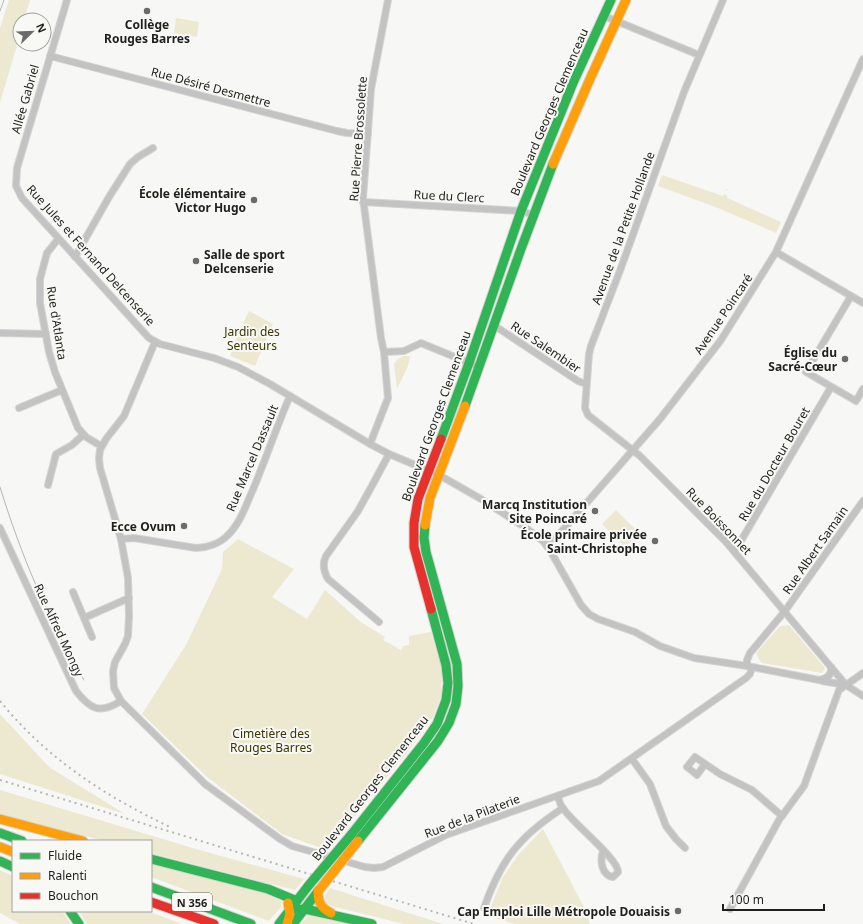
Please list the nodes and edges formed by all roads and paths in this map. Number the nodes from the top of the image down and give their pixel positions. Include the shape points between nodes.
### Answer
1 (67, 0) edge
2 (388, 0) edge
3 (611, 0) edge
4 (626, 0) edge
5 (723, 0) edge
6 (604, 16) junction
7 (616, 20) junction
8 (699, 55) junction
9 (50, 56) junction
10 (863, 59) edge
11 (368, 134) junction
12 (153, 148) dead end
13 (16, 181) joint
14 (363, 202) junction
15 (521, 211) junction
16 (534, 215) junction
17 (58, 238) junction
18 (776, 252) junction
19 (75, 257) junction
20 (851, 296) junction
21 (863, 303) edge
22 (495, 326) junction
23 (0, 333) edge
24 (46, 334) junction
25 (156, 342) junction
26 (384, 352) junction
27 (469, 363) junction
28 (479, 367) junction
29 (586, 384) junction
30 (832, 387) junction
31 (863, 389) edge
32 (62, 390) junction
33 (290, 396) junction
34 (19, 408) dead end
35 (83, 435) junction
36 (370, 444) junction
37 (101, 446) junction
38 (632, 450) junction
39 (389, 454) junction
40 (428, 471) junction
41 (439, 475) junction
42 (48, 485) dead end
43 (863, 501) edge
44 (0, 528) edge
45 (121, 539) junction
46 (548, 547) junction
47 (736, 551) junction
48 (73, 592) dead end
49 (129, 598) junction
50 (784, 611) junction
51 (84, 618) junction
52 (379, 622) dead end
53 (92, 637) dead end
54 (750, 666) junction
55 (831, 668) junction
56 (863, 673) edge
57 (819, 680) junction
58 (846, 685) junction
59 (863, 696) edge
60 (121, 701) junction
61 (632, 759) junction
62 (705, 764) dead end
63 (558, 796) junction
64 (562, 808) junction
65 (782, 816) junction
66 (0, 819) edge
67 (0, 833) edge
68 (19, 840) edge
69 (79, 840) edge
70 (0, 848) edge
71 (685, 848) dead end
72 (603, 851) dead end
73 (12, 852) edge
74 (152, 859) edge
75 (0, 862) edge
76 (12, 867) edge
77 (152, 887) edge
78 (319, 890) junction
79 (278, 892) junction
80 (297, 901) junction
81 (152, 902) edge
82 (484, 908) dead end
83 (305, 909) junction
84 (730, 909) dead end
85 (71, 912) edge
86 (340, 916) junction
87 (234, 917) junction
88 (290, 919) edge
89 (204, 922) edge
90 (79, 924) edge
91 (214, 924) edge
92 (251, 924) edge
93 (257, 924) edge
94 (279, 924) edge
95 (372, 924) edge

1 - 9 street, Allée Gabriel
2 - 11 street, Rue Pierre Brossolette via 372,81
3 - 6 main road, Boulevard Georges Clemenceau
4 - 7 main road, Boulevard Georges Clemenceau
5 - 8 street, Avenue de la Petite Hollande
6 - 7 street
6 - 15 main road, Boulevard Georges Clemenceau via 570,90
7 - 8 street
7 - 16 main road, Boulevard Georges Clemenceau via 574,113
8 - 29 street, Avenue de la Petite Hollande via 591,346
9 - 11 street, Rue Désiré Desmettre via 342,132
9 - 13 street, Allée Gabriel via 17,168
10 - 18 street, Avenue Poincaré
11 - 14 street, Rue Pierre Brossolette
12 - 19 street via 130,164
13 - 17 street, Rue Jules et Fernand Delcenserie via 22,198
14 - 15 street, Rue du Clerc
14 - 26 street, Rue Pierre Brossolette
15 - 16 street, Rue du Clerc
15 - 27 main road, Boulevard Georges Clemenceau
16 - 22 main road, Boulevard Georges Clemenceau
17 - 19 street, Rue Jules et Fernand Delcenserie
17 - 24 street, Rue d'Atlanta via 47,253 40,279 40,303
18 - 20 street
18 - 38 street, Avenue Poincaré via 718,344 660,419
19 - 25 street, Rue Jules et Fernand Delcenserie via 141,330
20 - 21 street
20 - 30 street via 806,372
22 - 28 main road, Boulevard Georges Clemenceau
22 - 29 street, Rue Salembier
23 - 24 street
24 - 32 street, Rue d'Atlanta via 52,365
25 - 33 street, Rue Jules et Fernand Delcenserie via 238,366
25 - 37 street via 124,416
26 - 27 street via 404,351 422,343
26 - 36 street, Rue Pierre Brossolette via 388,398
27 - 28 street
27 - 40 main road, Boulevard Georges Clemenceau
28 - 41 main road, Boulevard Georges Clemenceau
29 - 38 street, Avenue de la Petite Hollande via 585,408 588,415
30 - 31 street via 856,401
30 - 47 street, Rue du Docteur Bouret
32 - 34 street
32 - 35 street, Rue d'Atlanta
33 - 36 street, Rue Jules et Fernand Delcenserie
33 - 45 street, Rue Marcel Dassault via 244,512 230,533 206,547 196,548 134,538
35 - 37 street, Rue d'Atlanta
35 - 42 street via 56,454
36 - 39 street, Rue Jules et Fernand Delcenserie
37 - 45 street via 99,463
38 - 46 street, Avenue Poincaré
38 - 47 street, Rue Boissonnet
39 - 40 street, Rue Jules et Fernand Delcenserie
39 - 52 street via 363,502 324,562 328,579
40 - 41 street, Rue Jules et Fernand Delcenserie
40 - 80 main road, Boulevard Georges Clemenceau, bridge via 414,511 413,536 446,665 446,700 430,734
41 - 46 street, Rue Jules et Fernand Delcenserie via 530,531
41 - 78 main road, Boulevard Georges Clemenceau, bridge via 425,516 424,543 457,664 456,704 449,723 438,741
43 - 50 street, Rue Albert Samain
44 - 60 street, Rue Alfred Mongy via 76,691 86,702 98,709 108,708
45 - 49 street via 127,568
46 - 54 street, Rue Jules et Fernand Delcenserie via 578,601 593,616 690,657
47 - 50 street, Rue Boissonnet
48 - 51 street
49 - 51 street
49 - 60 street via 128,636 113,671 114,688
50 - 54 street, Rue Albert Samain via 750,653 747,660
50 - 55 street, Rue Boissonnet
51 - 53 street
54 - 57 street, Rue Jules et Fernand Delcenserie
54 - 61 street, Rue de la Pilaterie via 750,674 746,678
55 - 57 street via 828,677
55 - 58 street, Rue Boissonnet
56 - 58 street
57 - 58 street, Rue Jules et Fernand Delcenserie
58 - 59 street
58 - 65 street via 839,690 804,786
60 - 63 street, Rue de la Pilaterie via 205,784 280,840 292,846 370,868 383,867 446,835
61 - 63 street, Rue de la Pilaterie via 599,781
61 - 71 street via 650,784 666,826
62 - 65 street via 752,790
63 - 64 street
64 - 72 street
64 - 82 street via 537,826 513,850 497,875
65 - 84 street
66 - 69 main road
67 - 68 main road
70 - 73 main road
74 - 79 main road
75 - 76 main road
77 - 87 main road, N 356
78 - 83 main road, Boulevard Georges Clemenceau
78 - 86 main road via 318,899 322,908
79 - 80 main road
79 - 88 main road via 288,902
80 - 88 main road, Boulevard Georges Clemenceau
81 - 89 main road, N 356
83 - 86 main road
83 - 88 main road
83 - 88 main road, Boulevard Georges Clemenceau
85 - 90 main road
86 - 95 main road
87 - 92 main road, N 356
87 - 93 main road
88 - 94 main road, Boulevard Georges Clemenceau
89 - 91 main road, N 356

